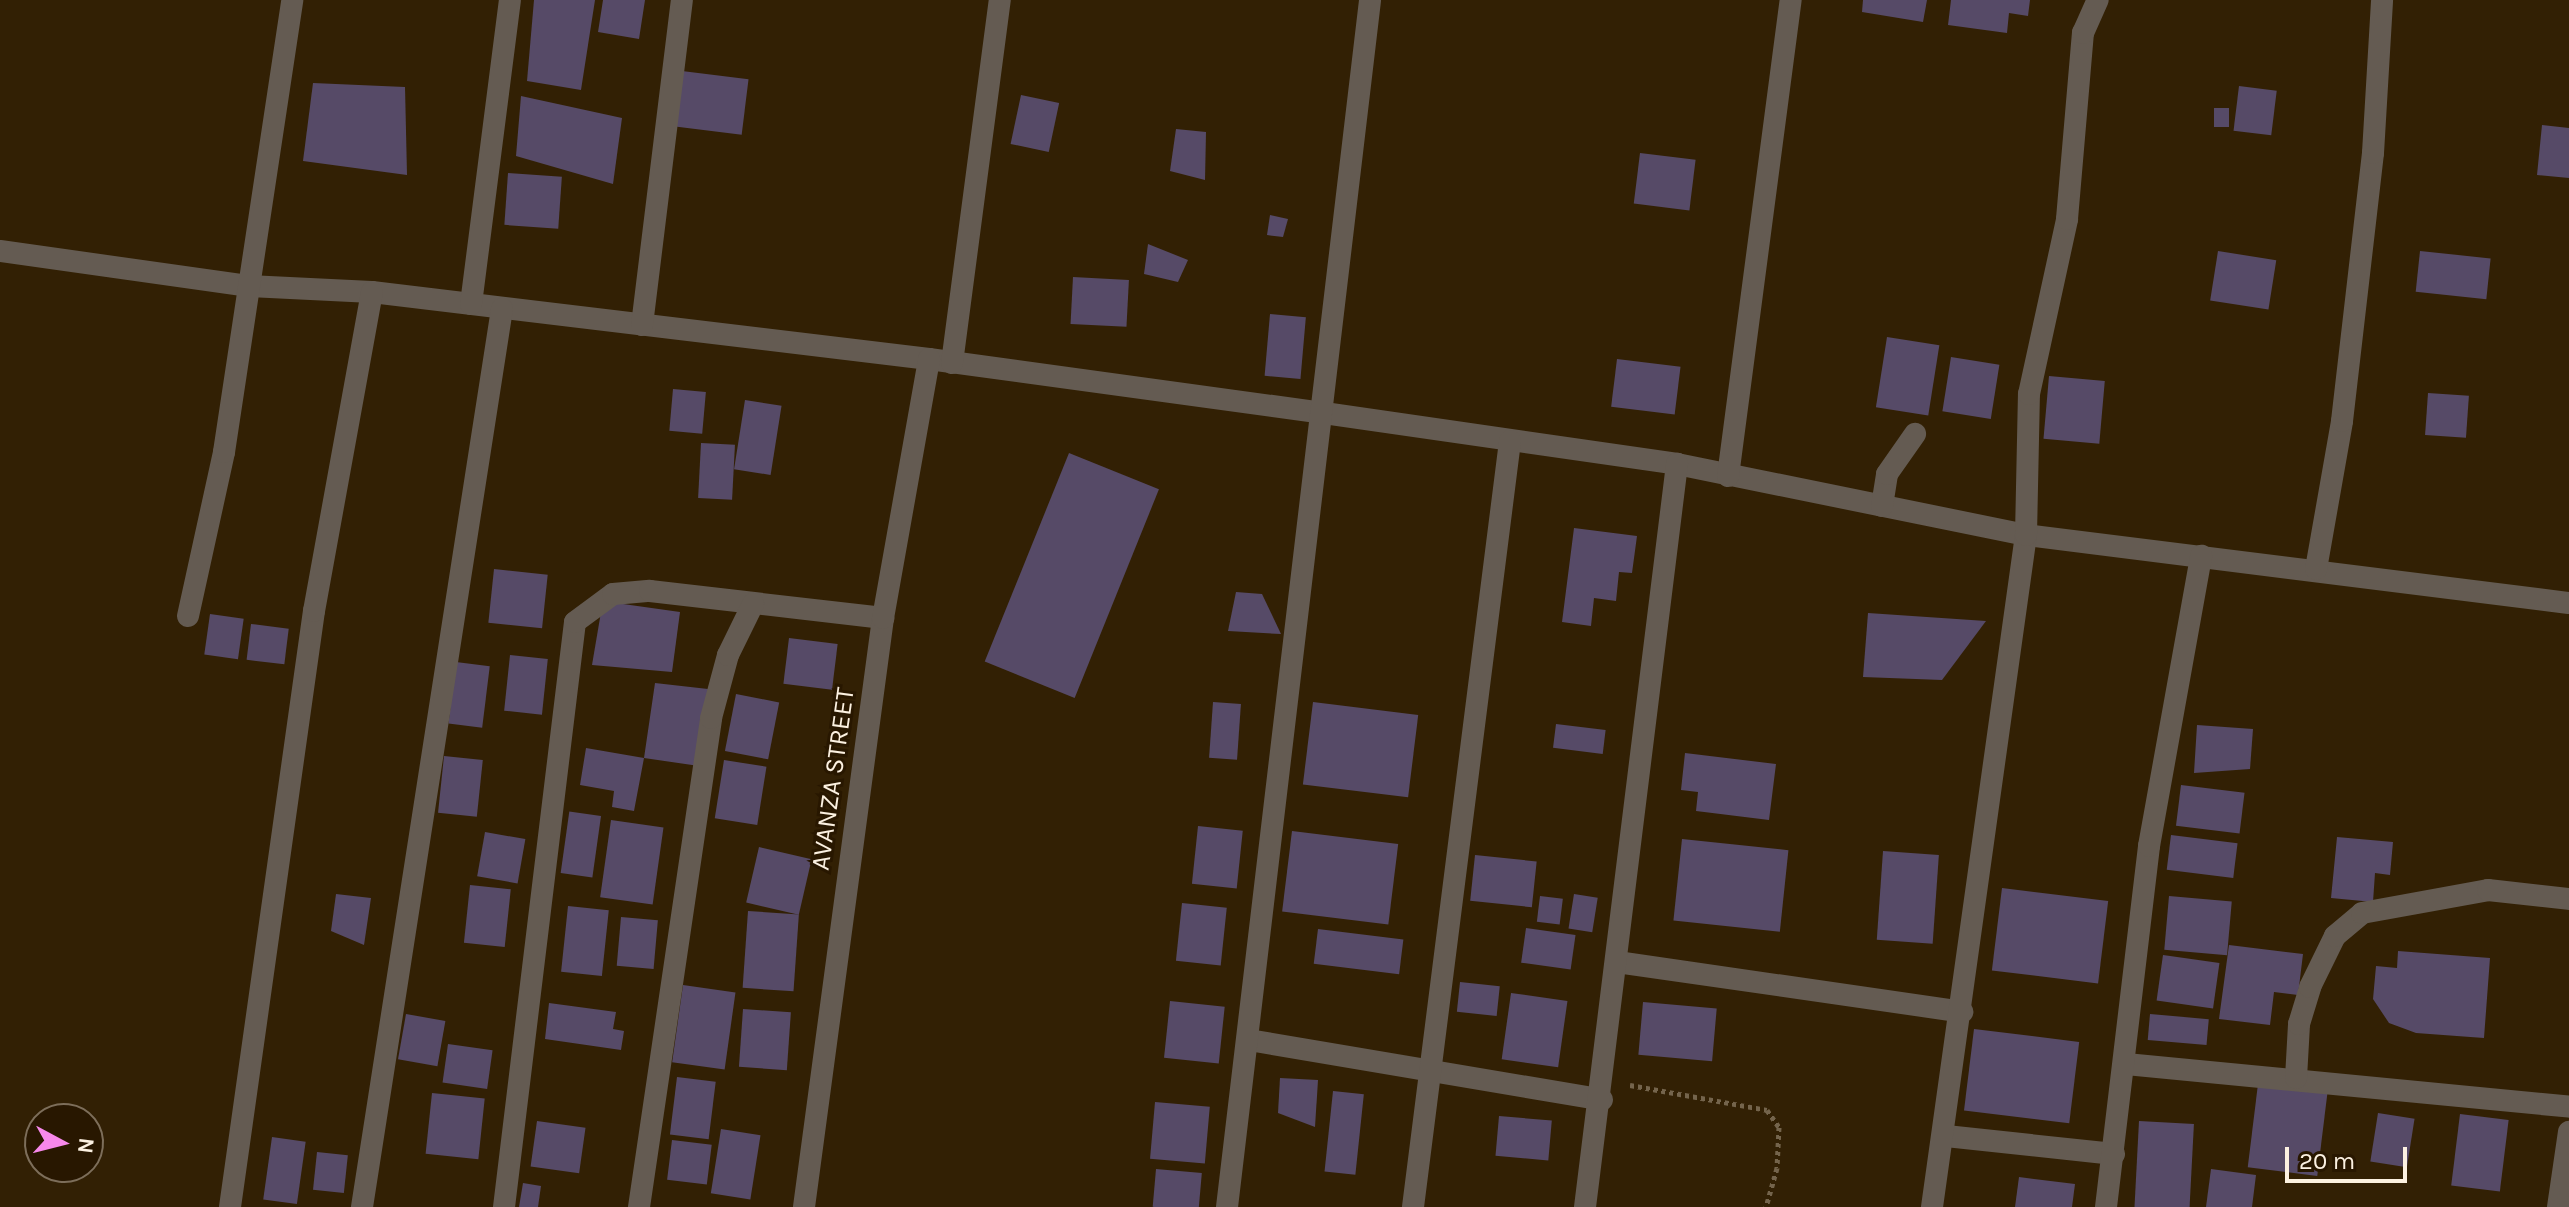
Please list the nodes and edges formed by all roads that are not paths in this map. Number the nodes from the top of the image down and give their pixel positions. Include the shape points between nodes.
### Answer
1 (292, 0) edge
2 (510, 0) edge
3 (682, 0) edge
4 (1000, 0) edge
5 (1370, 0) edge
6 (1791, 0) edge
7 (2098, 0) edge
8 (2382, 0) edge
9 (0, 251) edge
10 (250, 286) junction
11 (372, 292) junction
12 (471, 304) junction
13 (502, 309) junction
14 (642, 325) junction
15 (929, 359) junction
16 (952, 363) junction
17 (1324, 413) junction
18 (1915, 434) dead end
19 (1510, 441) junction
20 (1677, 464) junction
21 (1728, 476) junction
22 (1882, 506) junction
23 (2026, 535) junction
24 (2201, 556) junction
25 (2316, 569) junction
26 (2569, 603) edge
27 (753, 604) junction
28 (188, 616) dead end
29 (883, 618) junction
30 (2569, 899) edge
31 (1617, 962) junction
32 (1962, 1012) junction
33 (1249, 1040) junction
34 (2126, 1064) junction
35 (1435, 1068) junction
36 (2296, 1078) junction
37 (1604, 1090) junction
38 (2569, 1107) edge
39 (2569, 1132) edge
40 (1946, 1136) junction
41 (2114, 1154) junction
42 (230, 1207) edge
43 (362, 1207) edge
44 (504, 1207) edge
45 (639, 1207) edge
46 (804, 1207) edge
47 (1227, 1207) edge
48 (1413, 1207) edge
49 (1585, 1207) edge
50 (1932, 1207) edge
51 (2106, 1207) edge
52 (2558, 1207) edge

1 - 10 street
2 - 12 street
3 - 14 street
4 - 16 street
5 - 17 street
6 - 21 street
7 - 23 street via 2083,33 2067,219 2029,394
8 - 25 street via 2373,153 2342,421
9 - 10 street
10 - 11 street
10 - 28 street via 224,452
11 - 12 street
11 - 42 street via 314,611
12 - 13 street
13 - 14 street
13 - 43 street
14 - 15 street
15 - 16 street
15 - 29 street, AVANZA STREET
16 - 17 street
17 - 19 street
17 - 33 street
18 - 22 street via 1887,474
19 - 20 street
19 - 35 street
20 - 21 street
20 - 31 street
21 - 22 street
22 - 23 street
23 - 24 street
23 - 32 street
24 - 25 street
24 - 34 street via 2149,846
25 - 26 street
27 - 29 street
27 - 44 street via 650,591 613,594 575,622
27 - 45 street via 728,655 711,718
29 - 46 street, AVANZA STREET
30 - 36 street via 2488,890 2362,913 2335,936 2310,987 2299,1024
31 - 32 street
31 - 37 street
32 - 40 street
33 - 35 street
33 - 47 street
34 - 36 street
34 - 41 street
35 - 37 street
35 - 48 street
36 - 38 street
37 - 49 street
39 - 52 street
40 - 41 street
40 - 50 street
41 - 51 street

